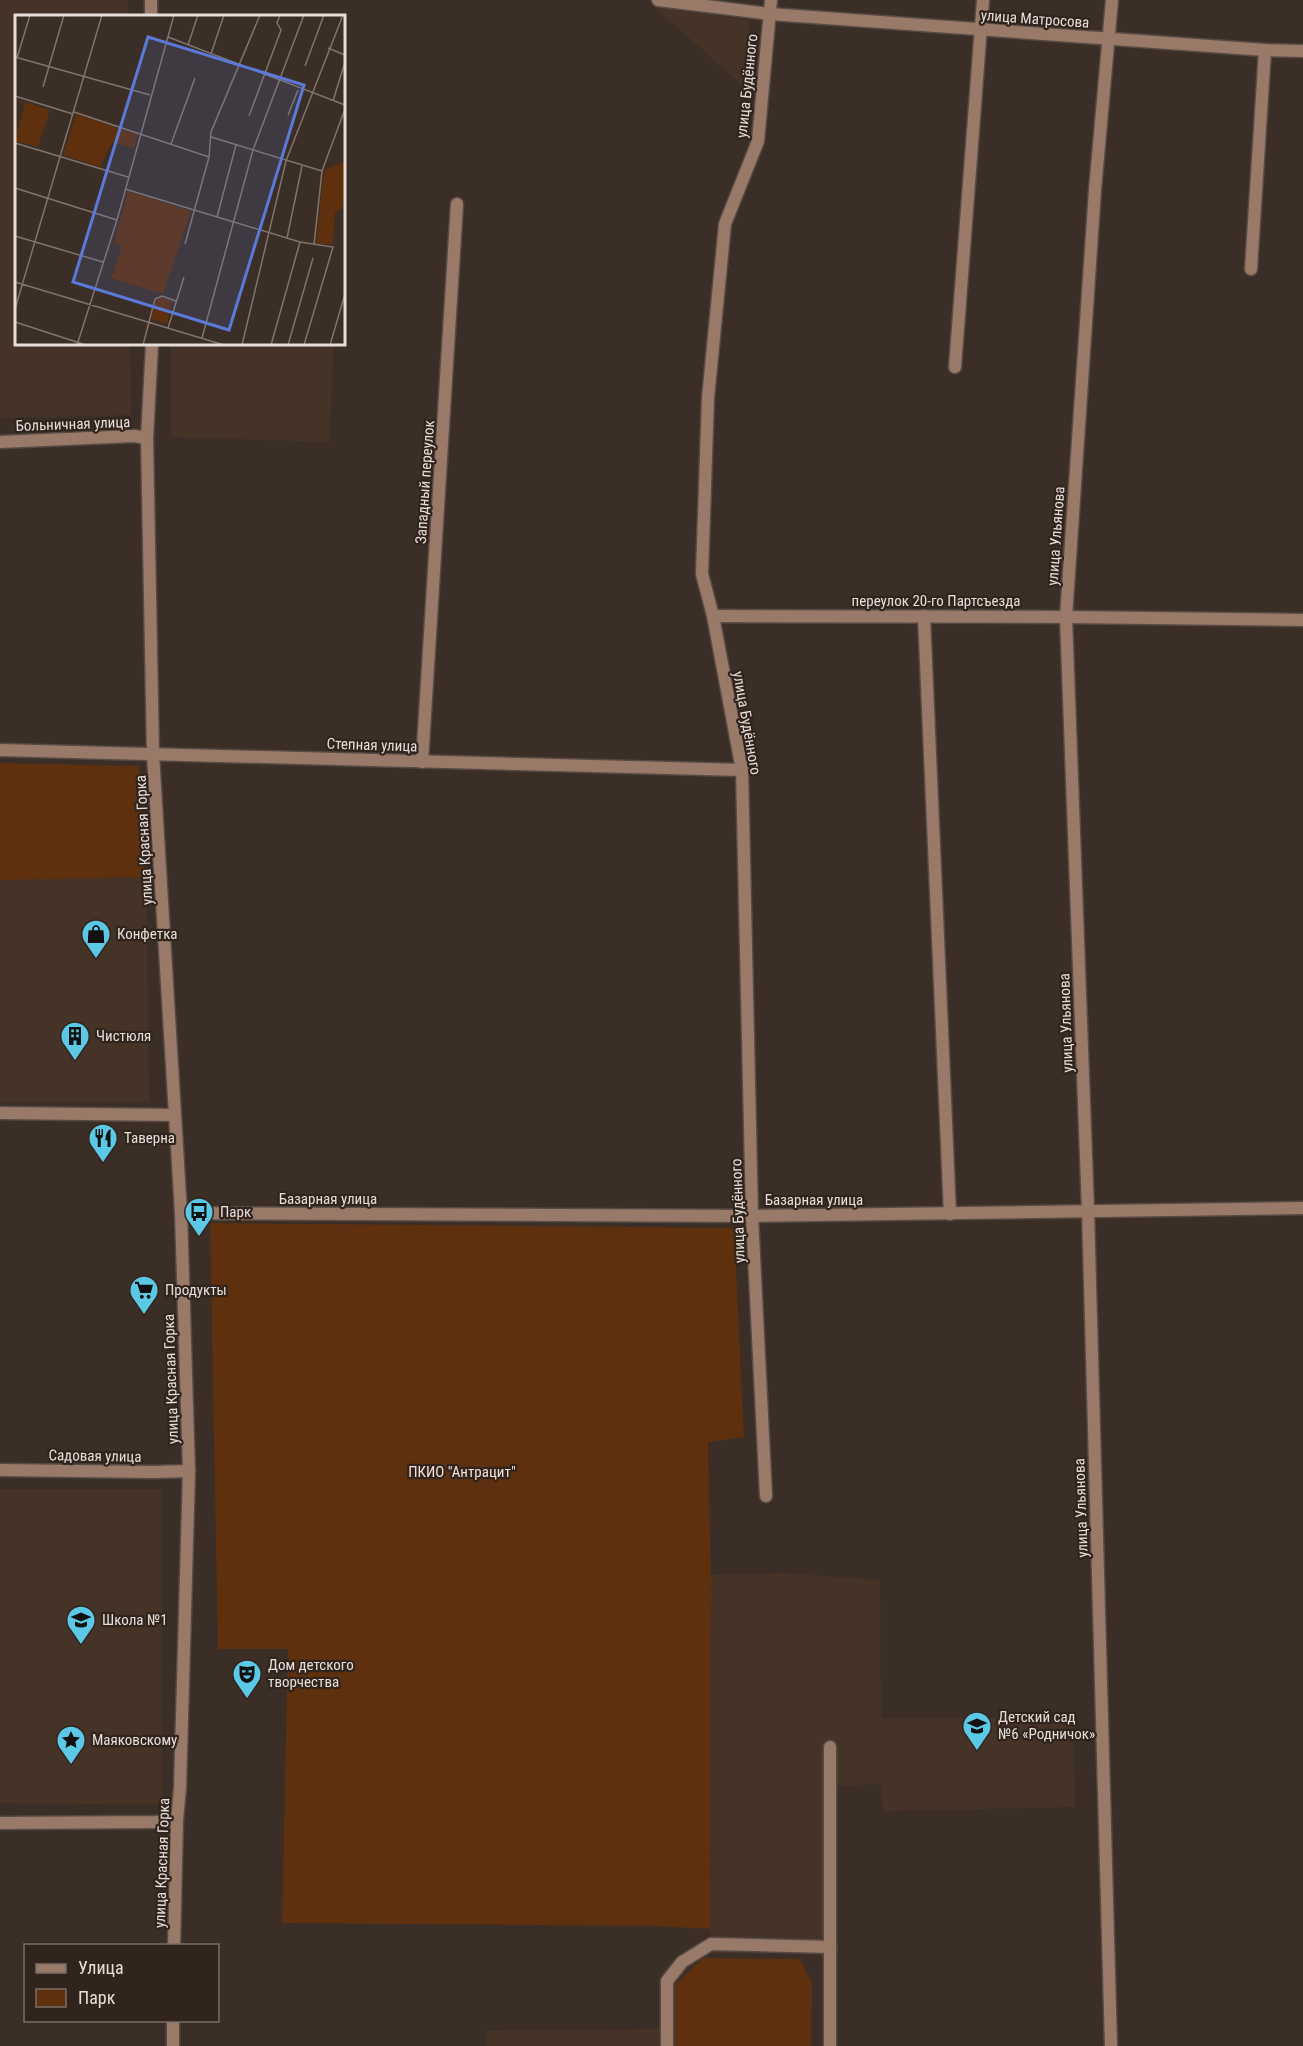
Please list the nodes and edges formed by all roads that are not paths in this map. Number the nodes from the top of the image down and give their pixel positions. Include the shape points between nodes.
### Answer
1 (658, 0) edge
2 (771, 0) edge
3 (983, 0) edge
4 (1112, 0) edge
5 (770, 14) junction
6 (982, 30) junction
7 (1109, 39) junction
8 (1264, 51) junction
9 (1303, 51) edge
10 (457, 204) dead end
11 (1251, 269) dead end
12 (152, 345) edge
13 (955, 367) dead end
14 (147, 438) junction
15 (0, 442) edge
16 (713, 616) junction
17 (924, 616) junction
18 (1066, 616) junction
19 (1303, 621) edge
20 (0, 750) edge
21 (153, 754) junction
22 (422, 762) junction
23 (742, 770) junction
24 (0, 1113) edge
25 (174, 1115) junction
26 (1303, 1208) edge
27 (1088, 1210) junction
28 (181, 1213) junction
29 (950, 1214) junction
30 (752, 1215) junction
31 (0, 1470) edge
32 (189, 1471) junction
33 (766, 1496) dead end
34 (830, 1747) dead end
35 (177, 1820) junction
36 (0, 1823) edge
37 (174, 1944) edge
38 (830, 1947) junction
39 (173, 2022) edge
40 (172, 2046) edge
41 (667, 2046) edge
42 (830, 2046) edge
43 (1111, 2046) edge

1 - 5 street, улица Матросова
2 - 5 street, улица Будённого
3 - 6 street
4 - 7 street, улица Ульянова
5 - 6 street, улица Матросова
5 - 16 street, улица Будённого via 758,141 725,224 708,398 702,574
6 - 7 street, улица Матросова
6 - 13 street
7 - 8 street, улица Матросова
7 - 18 street, улица Ульянова
8 - 9 street, улица Матросова
8 - 11 street
10 - 22 street, Западный переулок
12 - 14 street, улица Красная Горка
14 - 15 street, Больничная улица
14 - 21 street, улица Красная Горка
16 - 17 street, переулок 20-го Партсъезда
16 - 23 street, улица Будённого
17 - 18 street, переулок 20-го Партсъезда
17 - 29 street
18 - 19 street, переулок 20-го Партсъезда
18 - 27 street, улица Ульянова
20 - 21 street, Степная улица
21 - 22 street, Степная улица
21 - 25 street, улица Красная Горка
22 - 23 street, Степная улица
23 - 30 street, улица Будённого
24 - 25 street
25 - 28 street, улица Красная Горка
26 - 27 street, Базарная улица
27 - 29 street, Базарная улица
27 - 43 street, улица Ульянова
28 - 30 street, Базарная улица
28 - 32 street, улица Красная Горка
29 - 30 street, Базарная улица
30 - 33 street, улица Будённого
31 - 32 street, Садовая улица
32 - 35 street, улица Красная Горка
34 - 38 street
35 - 36 street
35 - 37 street, улица Красная Горка
38 - 41 street via 711,1944 682,1962 667,1981
38 - 42 street
39 - 40 street

